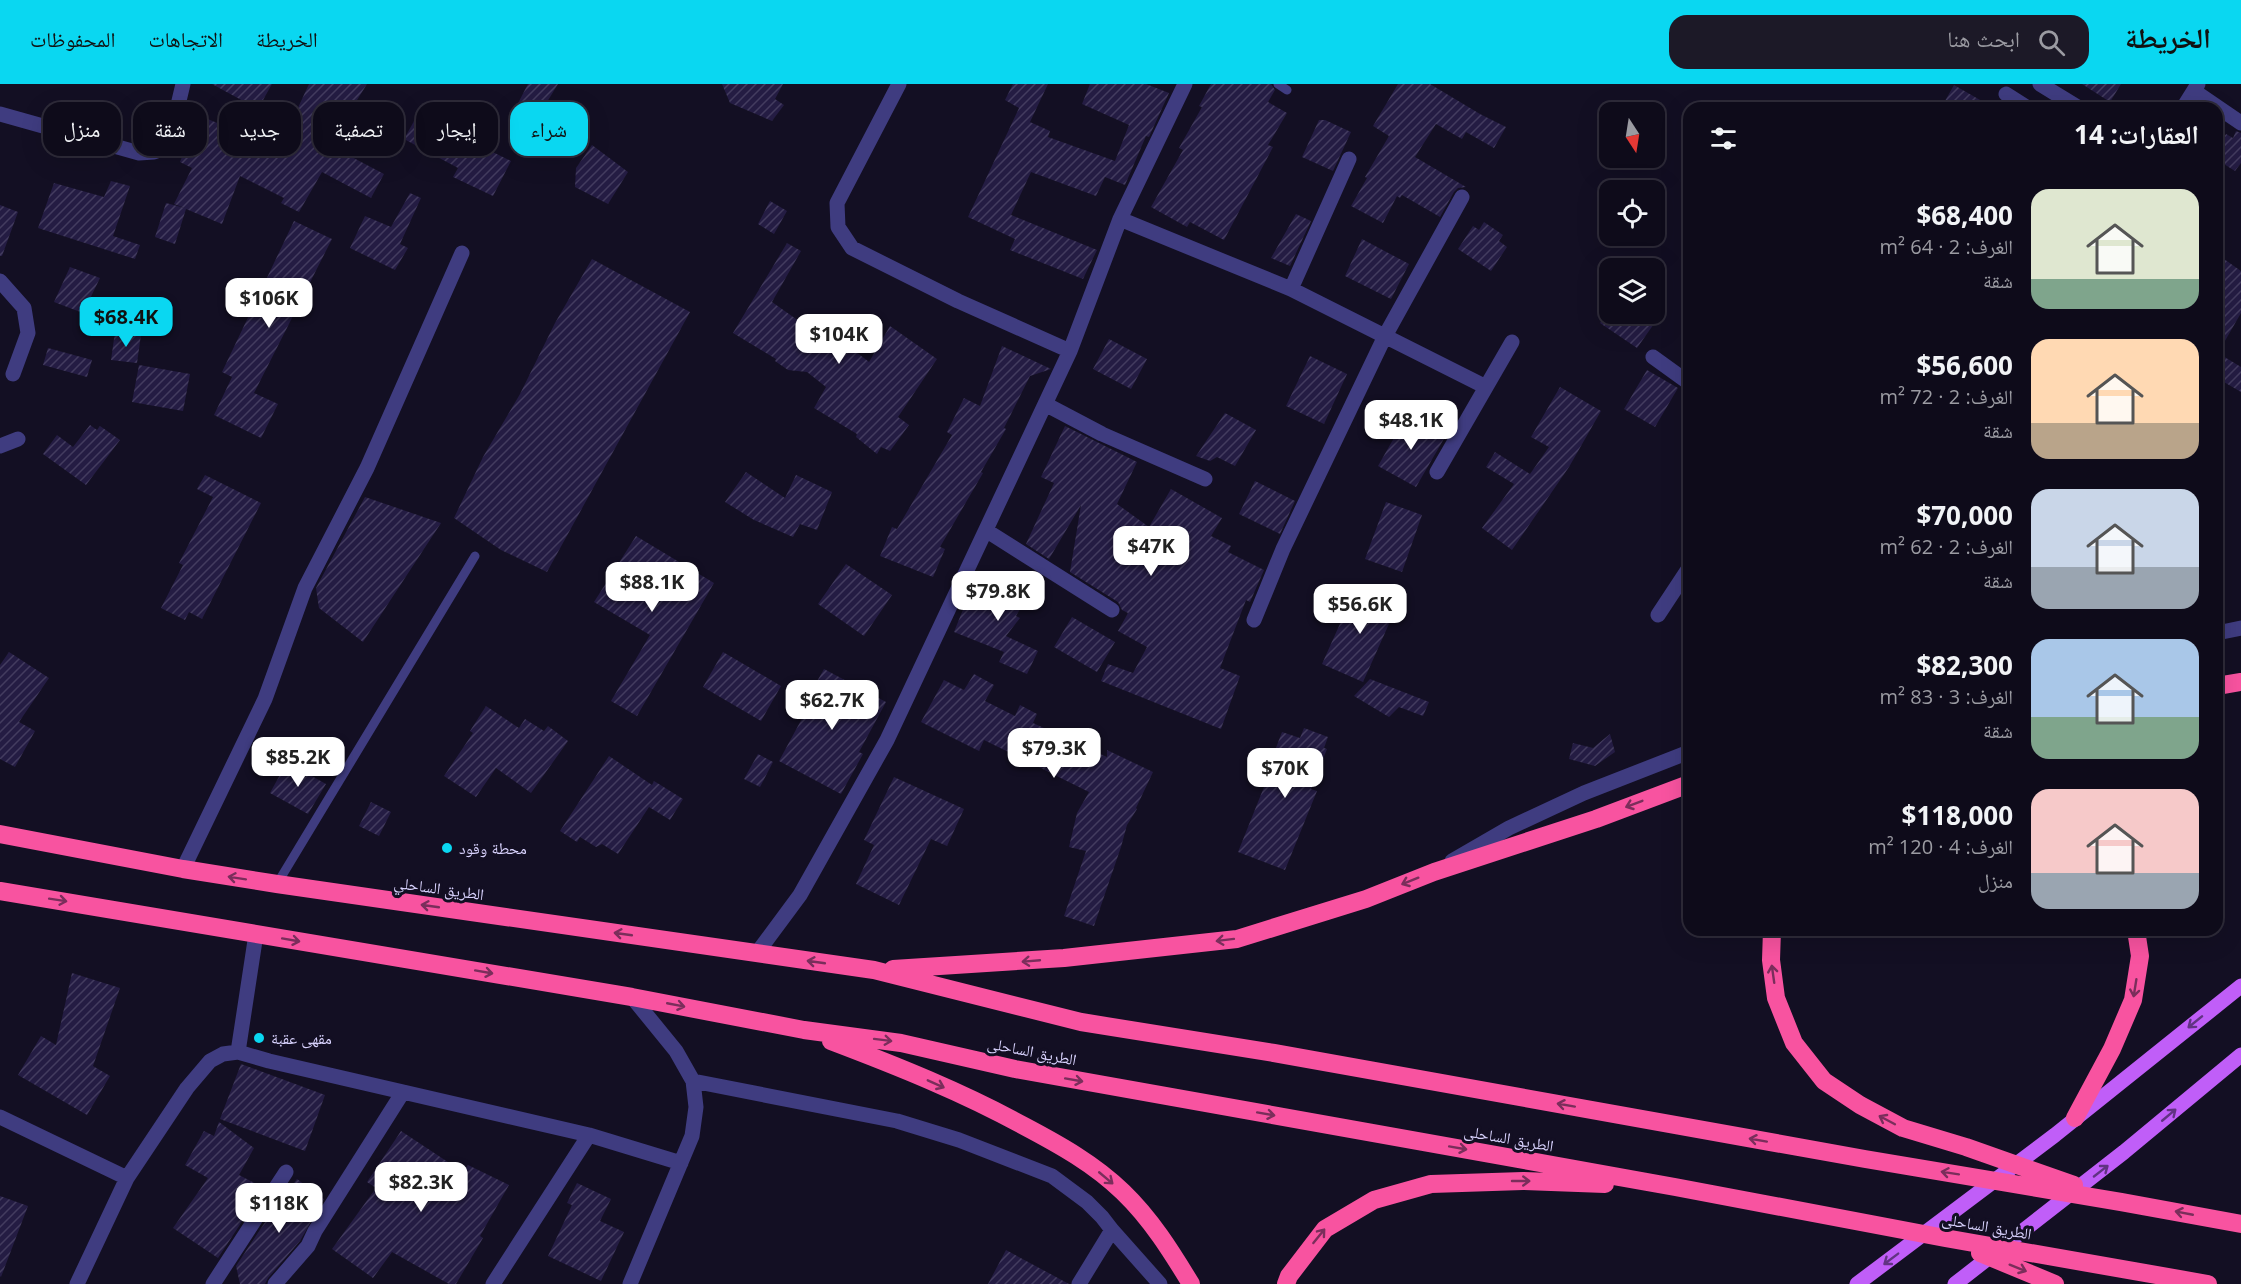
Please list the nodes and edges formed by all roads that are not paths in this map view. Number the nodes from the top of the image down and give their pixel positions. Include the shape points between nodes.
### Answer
1 (183, 84) edge
2 (898, 84) edge
3 (1185, 84) edge
4 (1278, 84) edge
5 (2040, 84) edge
6 (2196, 87) edge
7 (1287, 90) dead end
8 (2006, 94) dead end
9 (2019, 102) edge
10 (2069, 102) edge
11 (2187, 102) edge
12 (2215, 102) edge
13 (2223, 109) edge
14 (0, 114) edge
15 (2241, 123) edge
16 (1349, 159) dead end
17 (1462, 197) dead end
18 (1120, 219) junction
19 (462, 253) dead end
20 (0, 281) edge
21 (1291, 289) junction
22 (1385, 336) junction
23 (1512, 342) dead end
24 (1070, 351) junction
25 (1653, 357) dead end
26 (13, 374) dead end
27 (1683, 379) edge
28 (1486, 387) junction
29 (1045, 404) junction
30 (18, 439) dead end
31 (0, 446) edge
32 (1437, 472) dead end
33 (1205, 479) dead end
34 (987, 531) junction
35 (475, 556) dead end
36 (1683, 577) edge
37 (1112, 610) dead end
38 (1658, 615) dead end
39 (1254, 620) dead end
40 (2241, 628) edge
41 (2223, 632) edge
42 (2241, 682) edge
43 (2223, 685) edge
44 (1683, 754) edge
45 (1683, 786) edge
46 (0, 834) edge
47 (183, 869) junction
48 (1434, 872) junction
49 (276, 884) junction
50 (0, 891) edge
51 (256, 934) junction
52 (1772, 936) edge
53 (2137, 936) edge
54 (757, 953) junction
55 (874, 970) junction
56 (2241, 986) edge
57 (632, 997) junction
58 (804, 1030) junction
59 (238, 1052) junction
60 (2241, 1055) edge
61 (693, 1081) junction
62 (403, 1092) junction
63 (0, 1117) edge
64 (2075, 1118) junction
65 (589, 1135) junction
66 (681, 1163) junction
67 (286, 1172) dead end
68 (127, 1178) junction
69 (1676, 1187) junction
70 (2121, 1202) junction
71 (2241, 1224) edge
72 (1112, 1230) junction
73 (1945, 1238) junction
74 (81, 1283) edge
75 (213, 1284) edge
76 (275, 1284) edge
77 (493, 1284) edge
78 (630, 1284) edge
79 (1079, 1284) edge
80 (1160, 1284) edge
81 (1191, 1284) edge
82 (1286, 1284) edge
83 (1857, 1284) edge
84 (1955, 1284) edge
85 (2055, 1284) edge
86 (2208, 1284) edge

1 - 14 street via 168,147 154,152 139,153
2 - 24 street via 837,203 838,227 852,248
3 - 18 street
4 - 7 lane
5 - 10 street
6 - 11 street
6 - 12 street
8 - 9 street
13 - 15 street
16 - 21 street
17 - 22 street
18 - 21 street
18 - 24 street
19 - 47 street via 367,468 305,588 265,699
20 - 26 street via 24,308 28,333
21 - 22 street
22 - 28 street
22 - 39 street via 1283,549
23 - 28 street
24 - 29 street
25 - 27 street
28 - 32 street
29 - 33 street
29 - 34 street
30 - 31 street
34 - 37 street
34 - 54 street via 887,740 800,895
35 - 49 lane
36 - 38 street
40 - 41 street
42 - 43 highway
44 - 48 street via 1509,828
45 -> 48 highway
46 - 47 highway, الطريق الساحلي
49 -> 47 highway, الطريق الساحلي
48 -> 55 highway via 1366,899 1238,939 1064,958
54 -> 49 highway, الطريق الساحلي
50 -> 51 highway
51 -> 57 highway
51 - 59 street
70 -> 52 highway via 1903,1128 1824,1081 1794,1043 1776,998
53 -> 64 highway via 2140,956 2133,1000
55 -> 54 highway, الطريق الساحلي
70 -> 55 highway via 1081,1022
56 -> 64 main road
57 -> 58 highway
57 - 61 street via 676,1051
58 -> 69 highway, الطريق الساحلى via 901,1043 1015,1069
58 -> 81 highway via 993,1109 1088,1162 1123,1192 1152,1225
59 - 62 street
59 - 68 street via 223,1054 199,1071
84 -> 60 main road
61 - 66 street via 696,1107
61 - 72 street via 897,1121 959,1140 1052,1176 1088,1203
62 - 65 street
62 - 76 street via 308,1246
63 - 68 street
64 -> 83 main road
65 - 66 street
65 - 77 street
66 - 78 street
67 - 75 street
68 - 74 street
69 - 73 highway, الطريق الساحلى
82 -> 69 highway via 1325,1229 1374,1200 1431,1184 1523,1181
71 -> 70 highway
72 - 79 street
72 - 80 street
73 -> 85 highway
73 - 86 highway, الطريق الساحلى

